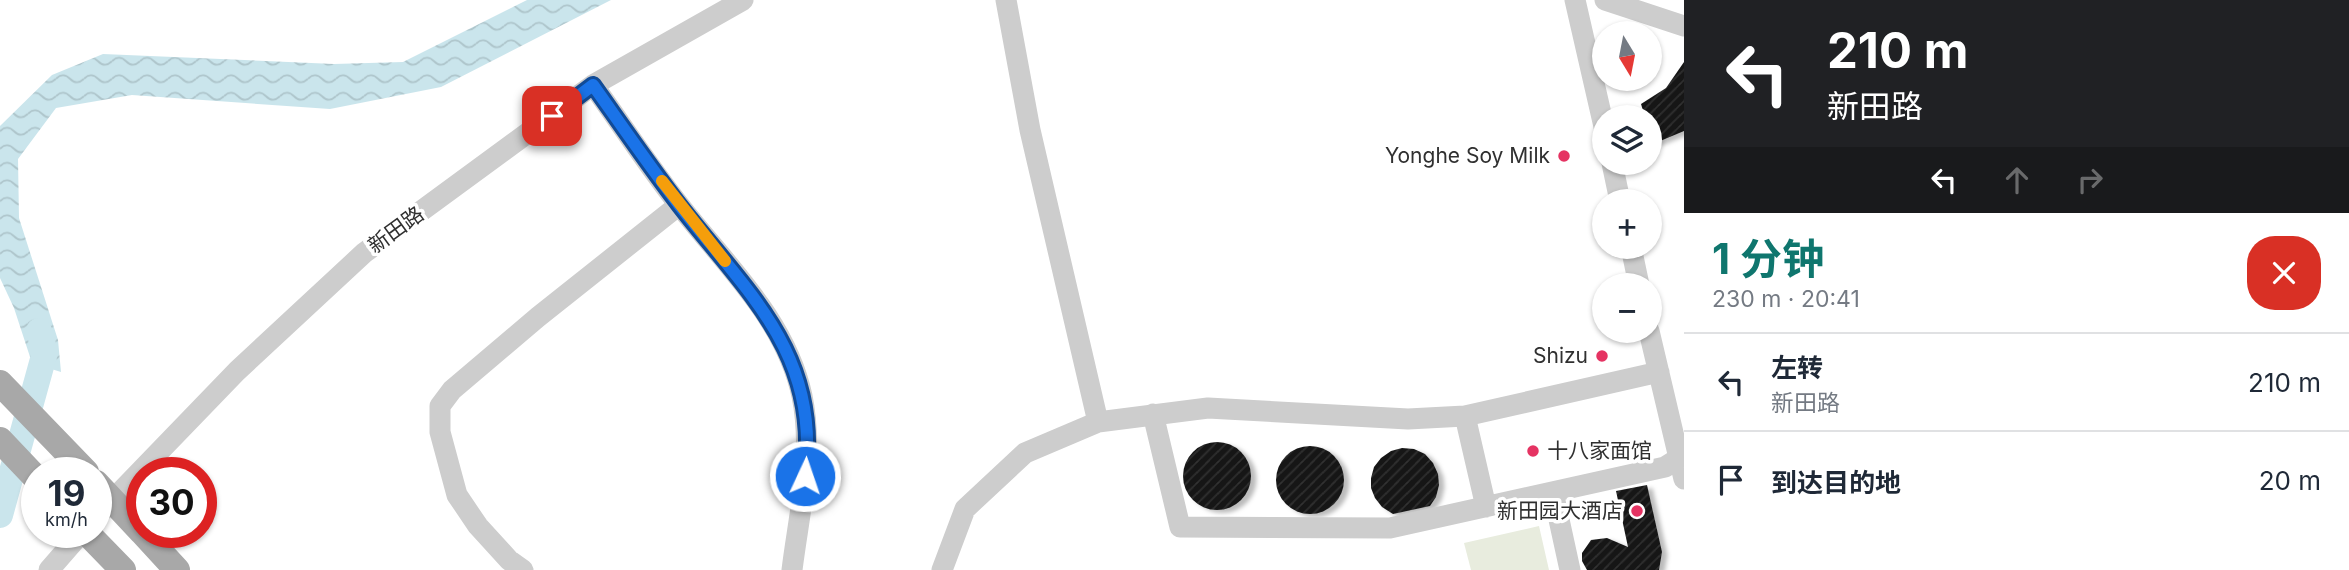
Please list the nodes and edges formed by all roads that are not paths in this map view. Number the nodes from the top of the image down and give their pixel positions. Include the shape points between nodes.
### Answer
1 (743, 0) edge
2 (1006, 0) edge
3 (1575, 0) edge
4 (1605, 0) edge
5 (1684, 26) edge
6 (593, 85) junction
7 (1599, 105) edge
8 (679, 205) junction
9 (1652, 343) edge
10 (1659, 372) junction
11 (0, 383) edge
12 (1153, 414) junction
13 (1465, 416) junction
14 (1098, 422) junction
15 (0, 440) edge
16 (72, 457) edge
17 (21, 462) edge
18 (1682, 464) edge
19 (112, 491) edge
20 (1553, 492) junction
21 (1486, 507) junction
22 (112, 508) edge
23 (126, 519) edge
24 (69, 548) edge
25 (100, 548) edge
26 (157, 548) edge
27 (49, 570) edge
28 (122, 570) edge
29 (177, 570) edge
30 (523, 570) edge
31 (792, 570) edge
32 (942, 570) edge
33 (1570, 570) edge

1 - 6 street, 新田路
2 - 14 street via 1030,130
3 - 7 street
4 - 5 street
6 - 8 street
6 - 19 street, 新田路 via 364,253
8 - 30 street via 538,317 452,390 440,406 440,432 457,495 478,526
8 - 31 street via 761,306 792,360 802,397 808,453
9 - 10 street
10 - 13 street
10 - 18 street
11 - 16 main road
12 - 13 street via 1208,408 1408,419
12 - 14 street
12 - 21 street via 1180,527 1390,528
13 - 21 street
14 - 32 street via 1024,453 965,509
15 - 17 main road
18 - 20 street
20 - 21 street
20 - 33 street
22 - 23 main road
24 - 27 street
25 - 28 main road
26 - 29 main road

